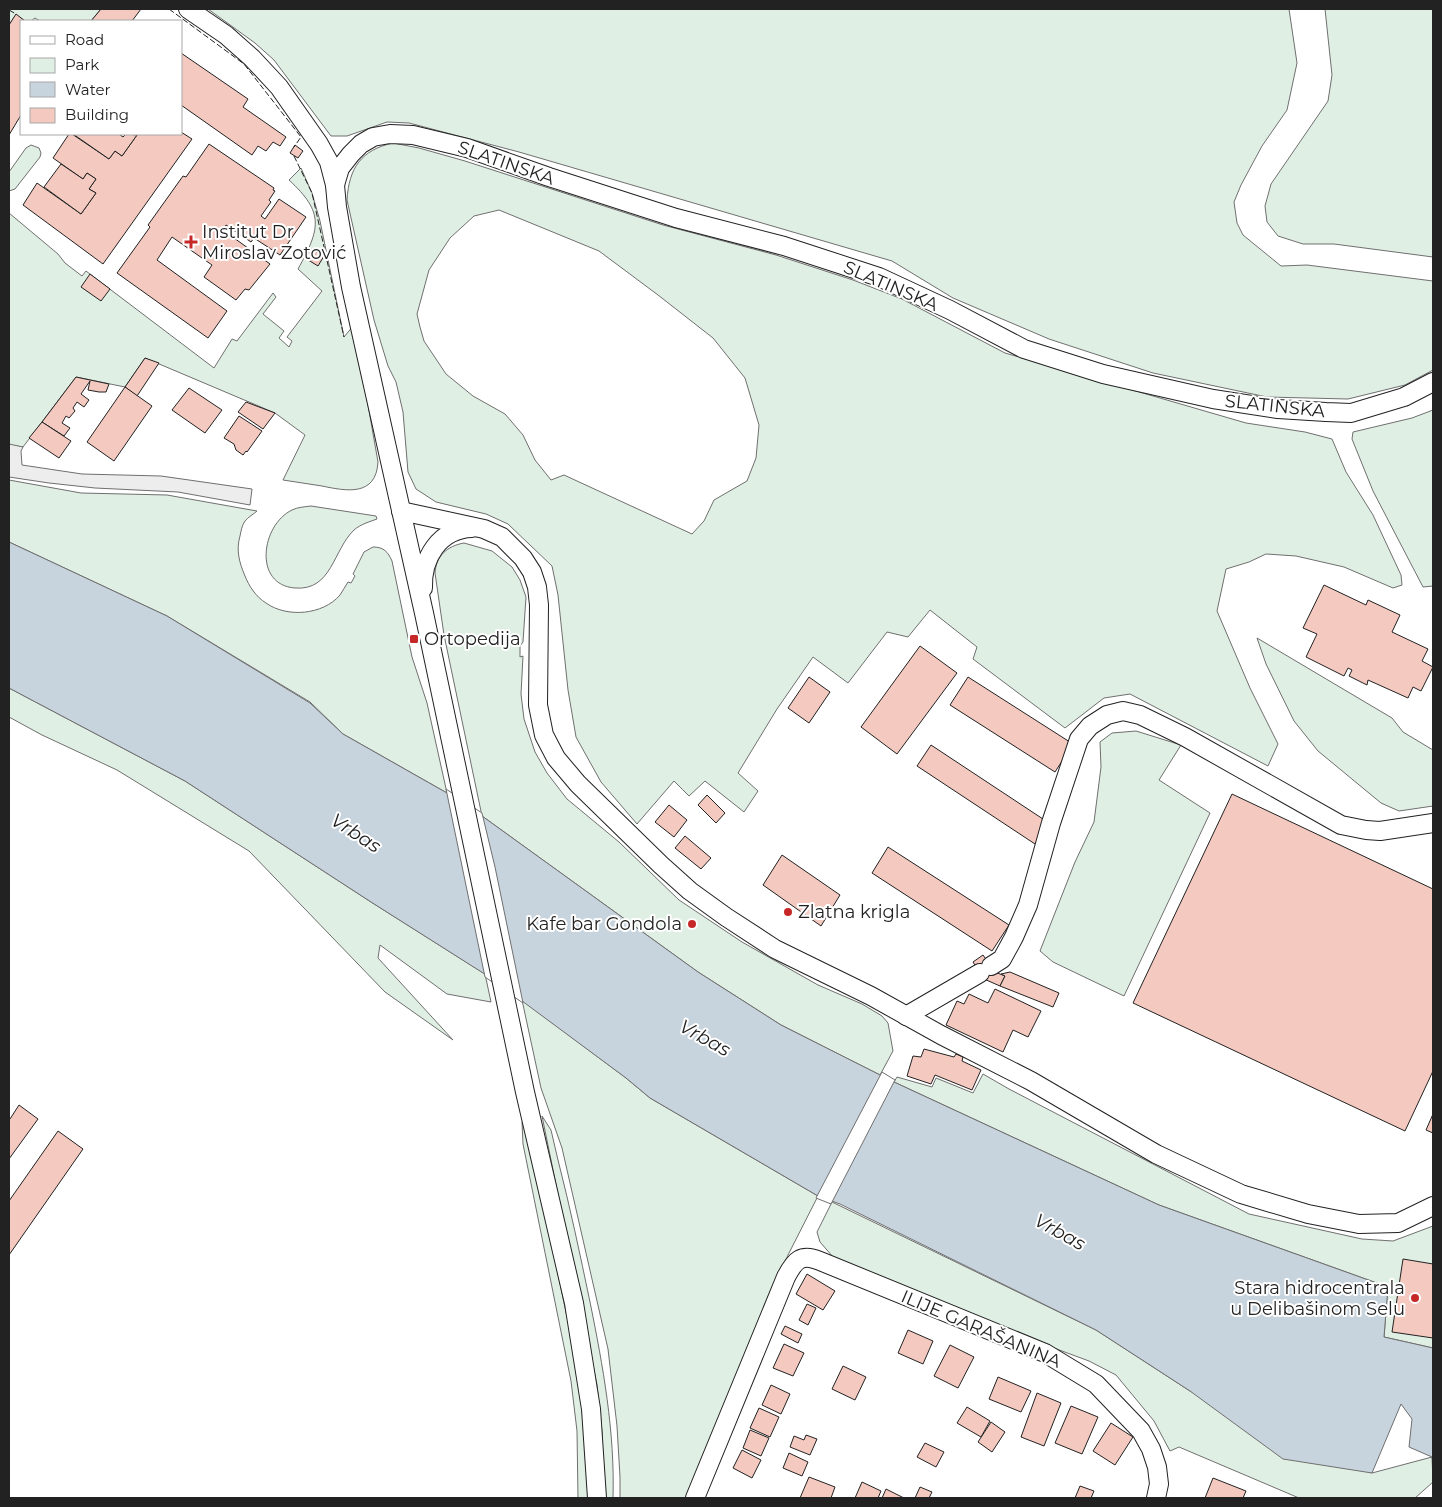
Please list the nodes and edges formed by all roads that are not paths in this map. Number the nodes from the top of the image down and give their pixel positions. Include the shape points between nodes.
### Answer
1 (188, 9) edge
2 (351, 154) junction
3 (329, 162) junction
4 (336, 185) junction
5 (1433, 382) edge
6 (401, 511) junction
7 (479, 528) junction
8 (424, 613) junction
9 (1433, 823) edge
10 (906, 1016) junction
11 (1433, 1206) edge
12 (597, 1498) edge
13 (695, 1498) edge
14 (1156, 1498) edge

1 - 3 street via 226,35 279,86
2 - 3 street, SLATINSKA
2 - 4 street, SLATINSKA via 340,168
2 - 5 street, SLATINSKA via 374,137 390,134 414,135 467,148 676,218 784,246 879,276 1024,349 1102,374 1184,393 1278,409 1351,413 1404,397
3 - 4 street
4 - 6 street via 351,287
6 - 7 street
6 - 8 street
7 - 8 street via 453,532 432,548 422,584
7 - 10 street via 502,537 532,572 539,605 538,705 544,735 556,758 578,784 690,892 775,949
8 - 12 street via 525,1092 574,1303 591,1409
9 - 10 street via 1380,831 1341,824 1140,715 1123,711 1107,715 1090,726 1079,739 1028,905 1002,959
10 - 11 street via 1031,1082 1156,1154 1241,1194 1308,1214 1359,1224 1398,1224
13 - 14 street, ILIJE GARAŠANINA via 786,1277 793,1263 808,1258 820,1260 1045,1353 1096,1384 1141,1431 1151,1448 1159,1484

